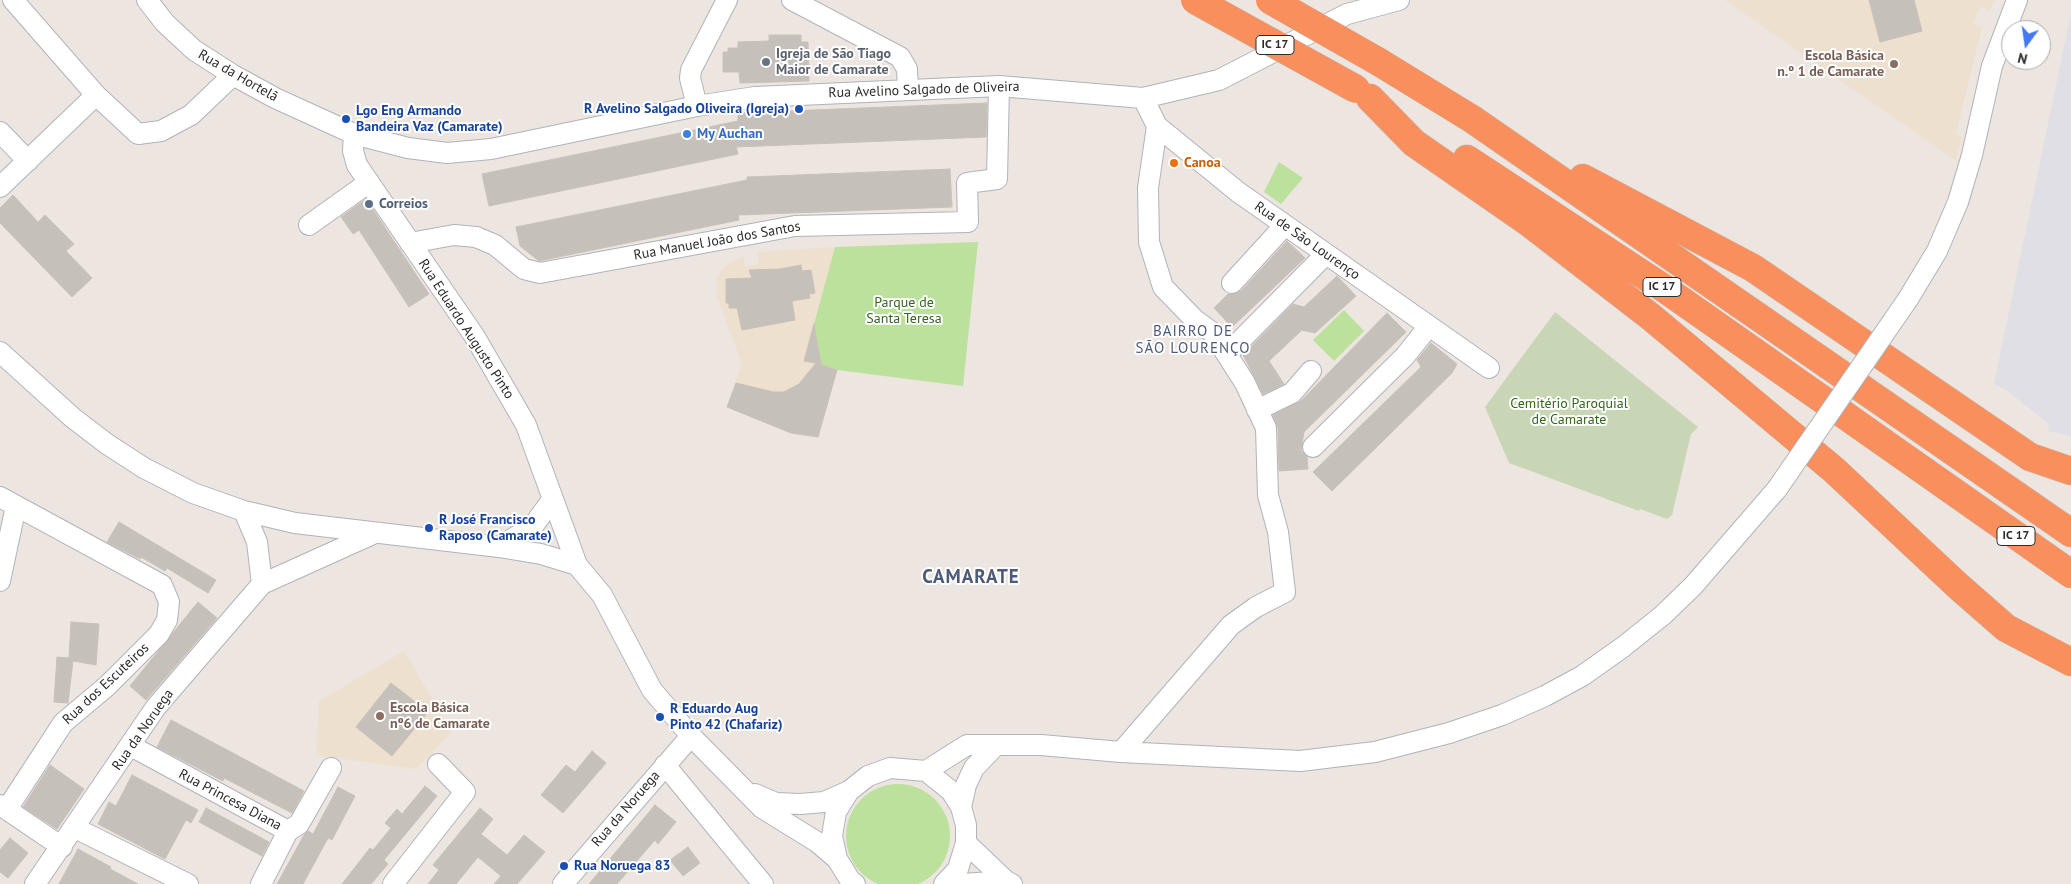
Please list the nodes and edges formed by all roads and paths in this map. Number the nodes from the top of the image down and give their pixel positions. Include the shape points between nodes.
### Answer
1 (13, 0) edge
2 (147, 0) edge
3 (727, 0) edge
4 (792, 0) edge
5 (1195, 0) edge
6 (1270, 0) edge
7 (1399, 0) edge
8 (2017, 0) edge
9 (1343, 7) edge
10 (233, 75) junction
11 (998, 86) junction
12 (908, 90) junction
13 (1363, 94) junction
14 (96, 95) junction
15 (1143, 98) junction
16 (697, 106) junction
17 (1472, 119) junction
18 (1157, 126) junction
19 (0, 132) edge
20 (354, 134) junction
21 (408, 148) joint
22 (28, 161) junction
23 (368, 183) junction
24 (0, 187) edge
25 (309, 225) dead end
26 (1285, 225) junction
27 (410, 243) junction
28 (1326, 254) junction
29 (1232, 283) dead end
30 (1429, 326) junction
31 (0, 352) edge
32 (1227, 354) junction
33 (1489, 368) dead end
34 (1311, 371) dead end
35 (1258, 410) junction
36 (1313, 447) dead end
37 (2071, 471) edge
38 (552, 500) junction
39 (8, 502) edge
40 (244, 511) junction
41 (2071, 532) edge
42 (374, 534) junction
43 (499, 547) junction
44 (577, 566) junction
45 (2071, 574) edge
46 (0, 581) edge
47 (262, 584) junction
48 (2069, 662) edge
49 (692, 736) junction
50 (131, 746) junction
51 (995, 746) junction
52 (1121, 752) junction
53 (438, 764) dead end
54 (665, 765) junction
55 (331, 768) dead end
56 (926, 771) junction
57 (745, 790) junction
58 (849, 791) junction
59 (3, 807) edge
60 (961, 807) junction
61 (75, 828) junction
62 (288, 830) junction
63 (966, 844) junction
64 (62, 847) junction
65 (837, 859) junction
66 (852, 883) edge
67 (1009, 883) edge
68 (36, 884) edge
69 (188, 884) edge
70 (261, 884) edge
71 (394, 884) edge
72 (563, 884) edge
73 (763, 884) edge
74 (944, 884) edge
75 (963, 884) edge

1 - 14 street
2 - 10 street, Rua da Hortelã via 165,23 194,50
3 - 16 street via 691,70
4 - 12 street via 900,58 907,68
5 - 13 highway, IC 17, bridge
6 - 17 highway, IC 17, bridge
7 - 9 street, Rua Avelino Salgado de Oliveira
8 - 52 street, bridge via 1992,66 1958,202 1937,251 1908,299 1777,489 1709,569 1663,615 1582,676 1545,696 1449,733 1375,752 1300,760
9 - 15 street, Rua Avelino Salgado de Oliveira via 1301,38 1219,80
10 - 14 street via 191,115 161,131 138,134
10 - 20 street, Rua da Hortelã
11 - 12 street, Rua Avelino Salgado de Oliveira
11 - 15 street, Rua Avelino Salgado de Oliveira
11 - 27 street, Rua Manuel João dos Santos via 997,179 967,184 968,222 795,226 549,273 524,269 495,245 476,236
12 - 16 street, Rua Avelino Salgado de Oliveira via 755,97
13 - 45 highway, IC 17 via 1529,197
13 - 48 highway via 1414,143 1528,222 1651,317 1834,470 2006,628
14 - 22 street
15 - 18 street, Rua de São Lourenço
16 - 21 street, Rua Avelino Salgado de Oliveira via 482,150 447,153
17 - 37 highway via 1753,268 2030,457
17 - 41 highway, IC 17
18 - 26 street, Rua de São Lourenço via 1238,192
18 - 32 street via 1148,188 1149,242 1163,287 1194,319 1213,333
19 - 22 street
20 - 21 street, Rua da Hortelã
20 - 23 street, Rua Eduardo Augusto Pinto via 354,158
22 - 24 street
23 - 25 street
23 - 27 street, Rua Eduardo Augusto Pinto
26 - 28 street, Rua de São Lourenço
26 - 29 street
27 - 38 street, Rua Eduardo Augusto Pinto via 475,337 515,403 526,424
28 - 30 street, Rua de São Lourenço
28 - 32 street
30 - 33 street, Rua de São Lourenço
30 - 36 street via 1405,356
31 - 40 street via 106,444 144,468 193,492
32 - 35 street
34 - 35 street via 1292,393
35 - 52 street via 1266,428 1268,495 1278,532 1286,592 1256,607 1231,625
38 - 43 street via 533,526
38 - 44 street, Rua Eduardo Augusto Pinto
39 - 46 street
39 - 59 street, Rua dos Escuteiros via 162,585 169,602 167,620 159,634 107,686 63,723
40 - 42 street via 294,524
40 - 47 street via 256,542
42 - 43 street
42 - 47 street, Rua da Noruega
43 - 44 street via 541,554
44 - 49 street via 602,595 652,690
47 - 50 street, Rua da Noruega via 156,708
49 - 54 street, Rua da Noruega
49 - 57 street
50 - 61 street, Rua da Noruega
50 - 62 street, Rua Princesa Diana
51 - 52 street via 1041,745
51 - 56 street via 967,745
51 - 60 street via 974,768
53 - 71 street via 466,792
54 - 72 street, Rua da Noruega
54 - 73 street
55 - 62 street, Rua Princesa Diana via 299,824
56 - 58 street via 890,768 868,776
56 - 60 street via 951,791
57 - 58 street via 776,803 800,804 824,802
57 - 65 street via 762,808 817,842
58 - 65 street via 836,812 832,836
59 - 64 street
60 - 63 street via 966,825
61 - 64 street, Rua da Noruega
61 - 69 street
62 - 70 street
63 - 67 street
63 - 74 street via 958,869
64 - 68 street, Rua da Noruega
65 - 66 street
67 - 75 street

